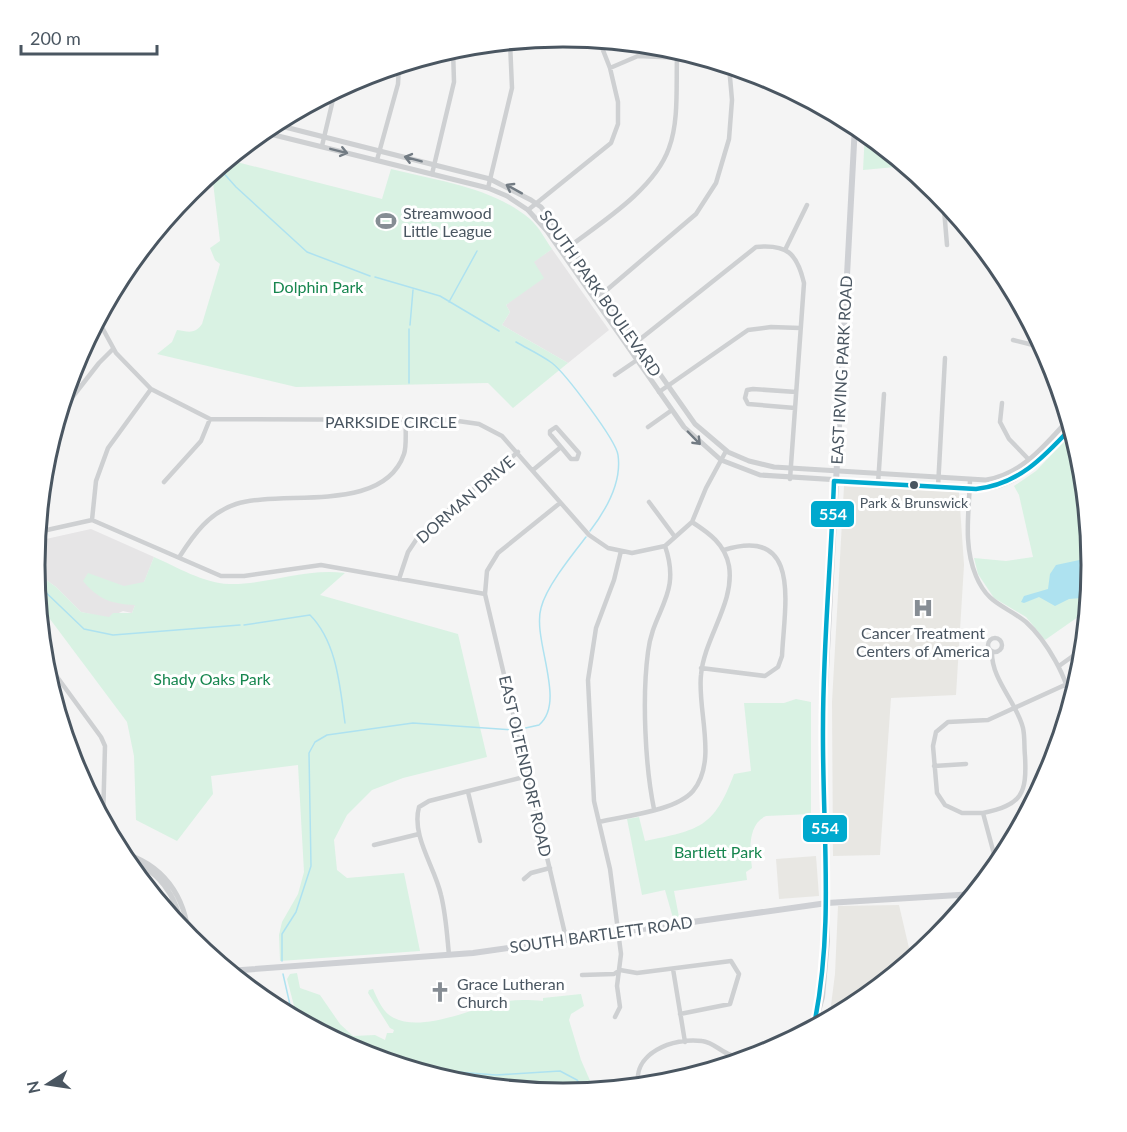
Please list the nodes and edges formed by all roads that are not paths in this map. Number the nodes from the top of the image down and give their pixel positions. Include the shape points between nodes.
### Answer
1 (603, 50) edge
2 (510, 51) edge
3 (662, 57) edge
4 (453, 59) edge
5 (677, 60) edge
6 (610, 68) junction
7 (399, 75) edge
8 (730, 75) edge
9 (332, 102) edge
10 (287, 128) edge
11 (275, 135) edge
12 (324, 137) junction
13 (854, 137) edge
14 (322, 146) junction
15 (380, 150) junction
16 (377, 160) junction
17 (435, 165) junction
18 (432, 174) junction
19 (490, 179) junction
20 (488, 188) junction
21 (536, 203) junction
22 (807, 206) dead end
23 (528, 210) junction
24 (945, 216) edge
25 (947, 245) dead end
26 (570, 246) junction
27 (785, 250) junction
28 (562, 252) junction
29 (603, 293) junction
30 (595, 300) junction
31 (800, 328) junction
32 (102, 329) edge
33 (1014, 339) dead end
34 (636, 342) junction
35 (1033, 345) edge
36 (629, 348) junction
37 (113, 349) junction
38 (945, 358) dead end
39 (637, 360) junction
40 (615, 375) dead end
41 (667, 386) junction
42 (151, 389) junction
43 (659, 392) junction
44 (796, 392) junction
45 (75, 394) edge
46 (884, 394) dead end
47 (1002, 403) dead end
48 (795, 408) junction
49 (672, 410) junction
50 (210, 419) junction
51 (406, 422) junction
52 (1062, 426) edge
53 (648, 427) dead end
54 (1065, 435) edge
55 (561, 447) junction
56 (726, 451) junction
57 (518, 452) junction
58 (721, 460) junction
59 (1029, 460) junction
60 (1035, 466) junction
61 (791, 469) junction
62 (533, 470) junction
63 (835, 472) junction
64 (878, 475) junction
65 (938, 478) junction
66 (790, 479) junction
67 (970, 480) junction
68 (834, 481) junction
69 (164, 482) dead end
70 (878, 484) junction
71 (938, 487) junction
72 (970, 489) junction
73 (650, 502) dead end
74 (560, 503) junction
75 (92, 520) junction
76 (692, 522) junction
77 (46, 530) edge
78 (675, 537) junction
79 (665, 546) junction
80 (724, 550) junction
81 (621, 551) junction
82 (180, 556) junction
83 (399, 579) junction
84 (485, 594) junction
85 (992, 652) dead end
86 (1074, 655) edge
87 (1059, 666) junction
88 (701, 668) junction
89 (58, 678) edge
90 (1067, 684) joint
91 (1014, 707) junction
92 (966, 764) dead end
93 (934, 766) junction
94 (528, 776) junction
95 (468, 792) junction
96 (103, 805) edge
97 (654, 809) junction
98 (983, 813) junction
99 (599, 822) junction
100 (419, 834) junction
101 (480, 841) dead end
102 (374, 845) dead end
103 (994, 855) edge
104 (134, 857) edge
105 (141, 866) edge
106 (550, 868) junction
107 (524, 879) dead end
108 (964, 895) edge
109 (827, 903) junction
110 (179, 913) edge
111 (187, 922) edge
112 (619, 932) junction
113 (566, 938) junction
114 (449, 955) junction
115 (673, 969) junction
116 (240, 970) edge
117 (620, 970) junction
118 (582, 975) dead end
119 (680, 1014) junction
120 (615, 1017) dead end
121 (816, 1019) edge
122 (685, 1042) junction
123 (734, 1055) edge
124 (638, 1079) edge

1 - 6 street
2 - 19 street via 512,88
3 - 6 street via 638,56
4 - 17 street via 454,82
5 - 26 street via 672,134 660,170
6 - 21 street via 618,102 618,124 610,144
7 - 15 street
8 - 29 street via 729,139 716,183 696,214
9 - 12 street
10 - 12 street, SOUTH PARK BOULEVARD
11 - 14 street, SOUTH PARK BOULEVARD
12 - 14 street
12 - 15 street, SOUTH PARK BOULEVARD
13 - 63 main road, EAST IRVING PARK ROAD
14 -> 16 street, SOUTH PARK BOULEVARD
15 - 16 street
17 -> 15 street, SOUTH PARK BOULEVARD
16 - 18 street, SOUTH PARK BOULEVARD
17 - 18 street
17 - 19 street, SOUTH PARK BOULEVARD
18 - 20 street, SOUTH PARK BOULEVARD
19 - 20 street
21 -> 19 street, SOUTH PARK BOULEVARD
20 - 23 street, SOUTH PARK BOULEVARD
21 - 23 street
21 - 26 street, SOUTH PARK BOULEVARD
22 - 27 street
23 - 28 street, SOUTH PARK BOULEVARD
24 - 25 street
26 - 28 street
26 - 29 street, SOUTH PARK BOULEVARD
27 - 31 street via 795,256 804,283
27 - 34 street via 756,247
28 - 30 street, SOUTH PARK BOULEVARD
29 - 30 street
29 - 34 street, SOUTH PARK BOULEVARD
30 - 36 street, SOUTH PARK BOULEVARD
31 - 41 street via 748,330
31 - 44 street
32 - 37 street, PARKSIDE CIRCLE
33 - 35 street
34 - 36 street
34 - 41 street, SOUTH PARK BOULEVARD
36 - 39 street, SOUTH PARK BOULEVARD
37 - 42 street, PARKSIDE CIRCLE
37 - 45 street
38 - 65 street
39 - 40 street, SOUTH PARK BOULEVARD
39 - 43 street, SOUTH PARK BOULEVARD
41 - 43 street
41 - 56 street, SOUTH PARK BOULEVARD via 695,424
42 - 50 street, PARKSIDE CIRCLE
42 - 75 street via 108,448 96,481
43 - 49 street, SOUTH PARK BOULEVARD
44 - 48 street
44 - 48 street via 753,389 747,390 745,398 748,404
46 - 64 street
47 - 59 street via 1000,422
48 - 61 street
49 - 53 street
49 -> 58 street, SOUTH PARK BOULEVARD via 696,441
50 - 51 street, PARKSIDE CIRCLE
50 - 69 street via 201,441
51 - 57 street, PARKSIDE CIRCLE via 451,420 479,424 502,436
51 - 82 street via 404,454 390,475 370,489 237,504 212,516 195,532
52 - 59 street, SOUTH PARK BOULEVARD
54 - 60 street, SOUTH PARK BOULEVARD
55 - 55 street via 572,459 579,457 576,448 555,426 549,432
55 - 62 street
56 - 58 street, PARKSIDE CIRCLE
56 - 61 street, SOUTH PARK BOULEVARD via 749,461
57 - 62 street, PARKSIDE CIRCLE
57 - 83 street, DORMAN DRIVE via 420,534 408,552
58 - 66 street, SOUTH PARK BOULEVARD via 760,475
58 - 76 street, PARKSIDE CIRCLE
59 - 60 street
59 - 67 street, SOUTH PARK BOULEVARD via 1004,476
60 - 72 street, SOUTH PARK BOULEVARD via 1010,483
61 - 63 street, SOUTH PARK BOULEVARD
61 - 66 street
62 - 74 street, PARKSIDE CIRCLE
63 - 64 street, SOUTH PARK BOULEVARD
63 - 68 main road, EAST IRVING PARK ROAD
64 - 65 street, SOUTH PARK BOULEVARD
64 - 70 street
65 - 67 street, SOUTH PARK BOULEVARD
65 - 71 street
66 - 68 street, SOUTH PARK BOULEVARD
67 - 72 street
68 - 70 street, SOUTH PARK BOULEVARD
68 - 109 main road, EAST IRVING PARK ROAD via 823,726
70 - 71 street, SOUTH PARK BOULEVARD
71 - 72 street, SOUTH PARK BOULEVARD
72 - 87 street via 967,537 976,576 993,601 1026,622
73 - 78 street
74 - 81 street, PARKSIDE CIRCLE via 594,540
74 - 84 street via 498,553 487,571
75 - 77 street
75 - 82 street
76 - 78 street, PARKSIDE CIRCLE
76 - 80 street via 716,539
78 - 79 street, PARKSIDE CIRCLE
79 - 81 street, PARKSIDE CIRCLE via 638,553
79 - 97 street via 671,584 648,648 646,674
80 - 88 street via 729,564 729,589
80 - 88 street via 743,543 759,545 773,553 782,566 786,581 782,656 778,667 765,676
81 - 99 street via 596,628 588,680
82 - 83 street via 221,576 321,565
83 - 84 street
84 - 94 street, EAST OLTENDORF ROAD
85 - 91 street
86 - 87 street
87 - 90 street
88 - 97 street via 704,759 700,779 692,792 678,802
89 - 96 street via 105,746
90 - 91 street
91 - 93 street via 988,720 948,722 936,732
91 - 98 street via 1023,729 1026,778 1021,797 1006,808
92 - 93 street
93 - 98 street via 937,793 945,805 962,813
94 - 95 street
94 - 106 street, EAST OLTENDORF ROAD
95 - 100 street via 418,807
95 - 101 street
97 - 99 street
98 - 103 street
99 - 112 street
100 - 102 street
100 - 114 street via 441,893
104 - 111 street via 145,861 170,882 185,910
105 - 110 street via 168,889
106 - 107 street
106 - 113 street, EAST OLTENDORF ROAD
108 - 109 main road, SOUTH BARTLETT ROAD
109 - 112 main road, SOUTH BARTLETT ROAD
109 - 121 main road, EAST IRVING PARK ROAD via 822,997
112 - 113 main road, SOUTH BARTLETT ROAD
112 - 117 street
113 - 114 main road, SOUTH BARTLETT ROAD
114 - 116 main road, SOUTH BARTLETT ROAD
115 - 117 street via 637,973
115 - 119 street
115 - 119 street via 731,961 739,974 730,1004
117 - 118 street via 614,974
117 - 120 street via 620,1007
119 - 122 street
122 - 123 street via 703,1041
122 - 124 street via 645,1057

